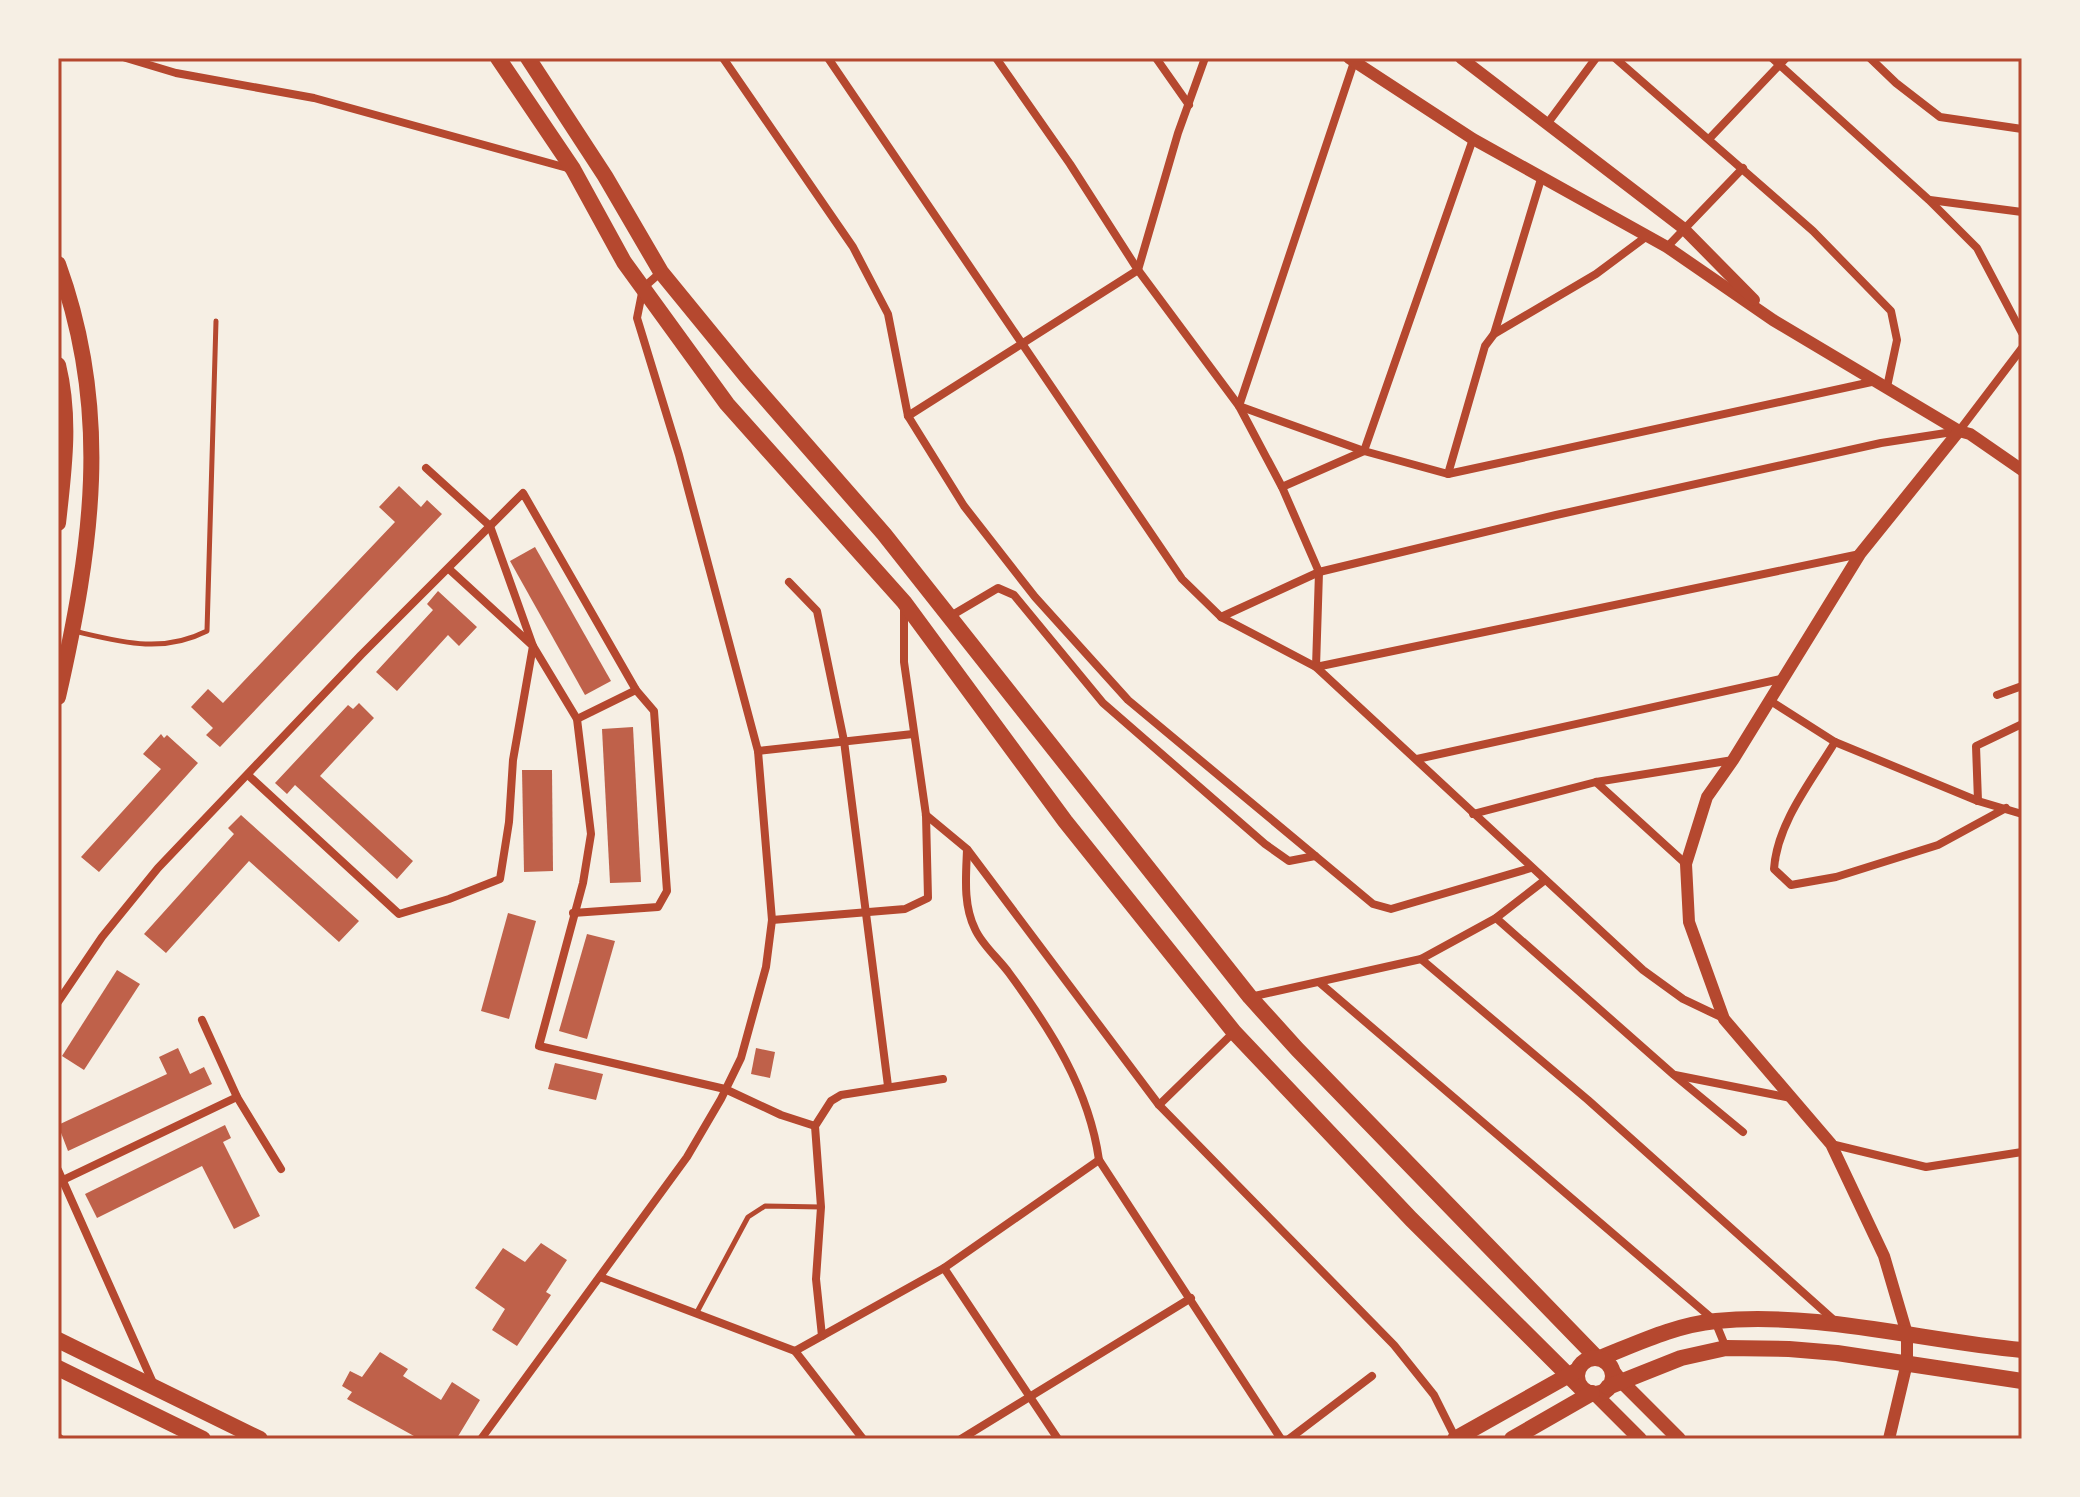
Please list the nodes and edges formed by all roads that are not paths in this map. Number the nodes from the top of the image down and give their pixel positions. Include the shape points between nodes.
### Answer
1 (126, 58) edge
2 (498, 58) edge
3 (528, 58) edge
4 (723, 58) edge
5 (828, 58) edge
6 (996, 58) edge
7 (1156, 58) edge
8 (1205, 58) edge
9 (1461, 58) edge
10 (1596, 58) edge
11 (1615, 58) edge
12 (1772, 58) edge
13 (1870, 58) edge
14 (1351, 60) edge
15 (1783, 62) edge
16 (1189, 105) junction
17 (1547, 124) junction
18 (2022, 129) edge
19 (1473, 139) junction
20 (1709, 139) junction
21 (1743, 168) junction
22 (573, 169) junction
23 (1541, 179) junction
24 (1929, 200) junction
25 (2022, 212) edge
26 (1683, 228) junction
27 (1647, 236) junction
28 (1667, 247) junction
29 (58, 264) edge
30 (1138, 270) junction
31 (661, 272) junction
32 (643, 288) junction
33 (1773, 320) junction
34 (216, 321) dead end
35 (2022, 333) edge
36 (1494, 334) junction
37 (1023, 343) junction
38 (2022, 348) edge
39 (58, 365) edge
40 (1882, 384) junction
41 (1239, 406) junction
42 (908, 416) junction
43 (1959, 431) junction
44 (1364, 451) junction
45 (426, 468) dead end
46 (2022, 470) edge
47 (1448, 474) junction
48 (1282, 487) junction
49 (58, 523) edge
50 (490, 526) junction
51 (1860, 554) junction
52 (449, 569) junction
53 (1319, 572) junction
54 (789, 582) dead end
55 (904, 602) junction
56 (949, 617) junction
57 (1221, 617) junction
58 (73, 631) junction
59 (533, 646) junction
60 (1316, 667) junction
61 (1781, 679) junction
62 (2022, 686) edge
63 (636, 690) junction
64 (1997, 695) dead end
65 (58, 697) edge
66 (1769, 700) junction
67 (577, 719) junction
68 (2022, 724) edge
69 (913, 734) junction
70 (844, 741) junction
71 (1835, 742) junction
72 (758, 751) junction
73 (1417, 759) junction
74 (1733, 760) junction
75 (248, 775) junction
76 (1596, 782) junction
77 (1978, 801) junction
78 (2006, 808) junction
79 (1473, 814) junction
80 (2022, 814) edge
81 (926, 815) junction
82 (967, 849) junction
83 (1315, 856) junction
84 (1686, 864) junction
85 (1531, 868) junction
86 (1545, 880) junction
87 (865, 912) junction
88 (573, 913) junction
89 (1496, 918) junction
90 (772, 920) junction
91 (1421, 959) junction
92 (1320, 983) junction
93 (1250, 997) junction
94 (58, 1002) edge
95 (1724, 1019) junction
96 (202, 1020) dead end
97 (1234, 1032) junction
98 (1674, 1075) junction
99 (943, 1079) dead end
100 (888, 1086) junction
101 (725, 1089) junction
102 (237, 1097) junction
103 (1792, 1098) junction
104 (1159, 1105) junction
105 (815, 1126) junction
106 (1743, 1132) dead end
107 (1831, 1144) junction
108 (2022, 1152) edge
109 (1099, 1160) junction
110 (281, 1169) dead end
111 (58, 1170) edge
112 (63, 1180) junction
113 (821, 1207) junction
114 (944, 1268) junction
115 (600, 1277) junction
116 (1191, 1298) junction
117 (696, 1314) junction
118 (1715, 1321) junction
119 (1841, 1326) junction
120 (1907, 1334) junction
121 (822, 1336) junction
122 (58, 1340) edge
123 (1726, 1348) junction
124 (2022, 1350) edge
125 (795, 1351) junction
126 (1602, 1361) junction
127 (1907, 1363) junction
128 (58, 1368) edge
129 (1574, 1373) junction
130 (1372, 1376) dead end
131 (2022, 1381) edge
132 (155, 1387) junction
133 (1600, 1389) junction
134 (1032, 1398) junction
135 (58, 1435) edge
136 (63, 1439) edge
137 (203, 1439) edge
138 (260, 1439) edge
139 (481, 1439) edge
140 (863, 1439) edge
141 (961, 1439) edge
142 (1058, 1439) edge
143 (1281, 1439) edge
144 (1289, 1439) edge
145 (1456, 1439) edge
146 (1512, 1439) edge
147 (1640, 1439) edge
148 (1679, 1439) edge
149 (1889, 1439) edge

1 - 22 street via 176,73 314,98
2 - 22 main road
3 - 31 main road
4 - 42 street via 860,260 888,314
5 - 37 street
6 - 30 street
7 - 16 street
8 - 16 street
9 - 17 street
10 - 17 street
11 - 20 street
12 - 15 street
13 - 18 street via 1940,117
14 - 19 street
14 - 41 street
15 - 20 street
15 - 24 street
16 - 30 street
17 - 26 street
19 - 23 street
19 - 44 street
20 - 21 street
21 - 26 street
21 - 40 street via 1891,311 1897,340
22 - 32 main road
23 - 27 street
23 - 36 street
24 - 25 street
24 - 35 street via 1977,248
26 - 28 street
26 - 33 street
27 - 28 street
27 - 36 street via 1596,274
28 - 33 street
29 - 58 main road via 82,341 91,416 91,495
30 - 37 street
30 - 41 street
31 - 32 street
31 - 56 main road
32 - 55 main road via 727,404
32 - 72 street via 637,318
33 - 40 street
34 - 58 lane via 207,631 186,642 133,645
36 - 47 street via 1485,346
37 - 42 street
37 - 57 street via 1182,579
38 - 43 street
39 - 49 main road via 66,413
40 - 43 street
40 - 47 street
41 - 44 street
41 - 48 street
42 - 83 street via 964,506 1035,597 1128,700
43 - 46 street
43 - 51 street
43 - 53 street via 1788,463
44 - 47 street
44 - 48 street
45 - 50 street
48 - 53 street
50 - 52 street
50 - 59 street
50 - 63 street via 523,493
51 - 60 street
51 - 61 street
52 - 59 street
52 - 75 street
53 - 57 street
53 - 60 street
54 - 70 street via 817,611
55 - 69 street via 904,662
55 - 97 main road via 1065,821
56 - 83 street via 998,588 1014,595 1103,703 1253,834 1289,861
56 - 93 main road
57 - 60 street
58 - 65 main road
59 - 67 street
59 - 75 street via 500,879 399,914
60 - 73 street
61 - 66 street
61 - 73 street
62 - 64 street
63 - 67 street
63 - 88 street via 654,711 667,891 658,907
66 - 71 street
66 - 74 street
67 - 88 street via 591,834
68 - 77 street via 1976,746
69 - 70 street
69 - 81 street
70 - 72 street
70 - 87 street
71 - 77 street
71 - 78 street via 1775,850 1774,869 1791,885 1836,877 1938,845
72 - 90 street
73 - 79 street
74 - 76 street
74 - 84 street via 1707,797
75 - 94 street via 158,868
76 - 79 street
76 - 84 street
77 - 78 street
78 - 80 street
79 - 85 street
81 - 82 street
81 - 87 street via 928,898 905,909
82 - 104 street
82 - 109 street via 966,897 975,930 1060,1048 1094,1126
83 - 85 street via 1373,904 1391,909
84 - 95 street via 1689,922
85 - 86 street
86 - 89 street
86 - 95 street via 1643,970 1683,999
87 - 90 street
87 - 100 street
88 - 101 street via 539,1046
89 - 91 street
89 - 98 street
90 - 101 street via 754,1014
91 - 92 street
91 - 119 street
92 - 93 street
92 - 118 street
93 - 126 main road
95 - 103 street
96 - 102 street
97 - 104 street
97 - 129 main road via 1411,1219
98 - 103 street
98 - 106 street
99 - 100 street
100 - 105 street via 841,1095
101 - 105 street
101 - 115 street via 687,1157
102 - 110 street
102 - 112 street
103 - 107 street
104 - 145 street via 1394,1345 1434,1395
105 - 113 street
107 - 108 street via 1926,1167
107 - 120 street via 1884,1256
109 - 114 street
109 - 116 street
111 - 112 street
112 - 132 street
113 - 117 lane via 765,1206 748,1217
113 - 121 street via 816,1279
114 - 121 street
114 - 134 street
115 - 117 street
115 - 139 street
116 - 134 street
116 - 143 street
117 - 125 street
118 - 119 main road
118 - 123 street
118 - 126 main road via 1670,1330
119 - 120 main road
120 - 124 main road
120 - 127 street
121 - 125 street
122 - 132 main road
123 - 127 main road via 1789,1349
123 - 133 main road via 1681,1358
125 - 140 street
126 - 129 main road via 1585,1360
126 - 133 main road via 1613,1377
127 - 131 main road
127 - 149 street
128 - 137 main road
129 - 133 main road via 1578,1383
129 - 145 main road
130 - 144 street
132 - 138 main road
133 - 146 main road
133 - 147 main road
133 - 148 main road
134 - 141 street
134 - 142 street
135 - 136 lane

